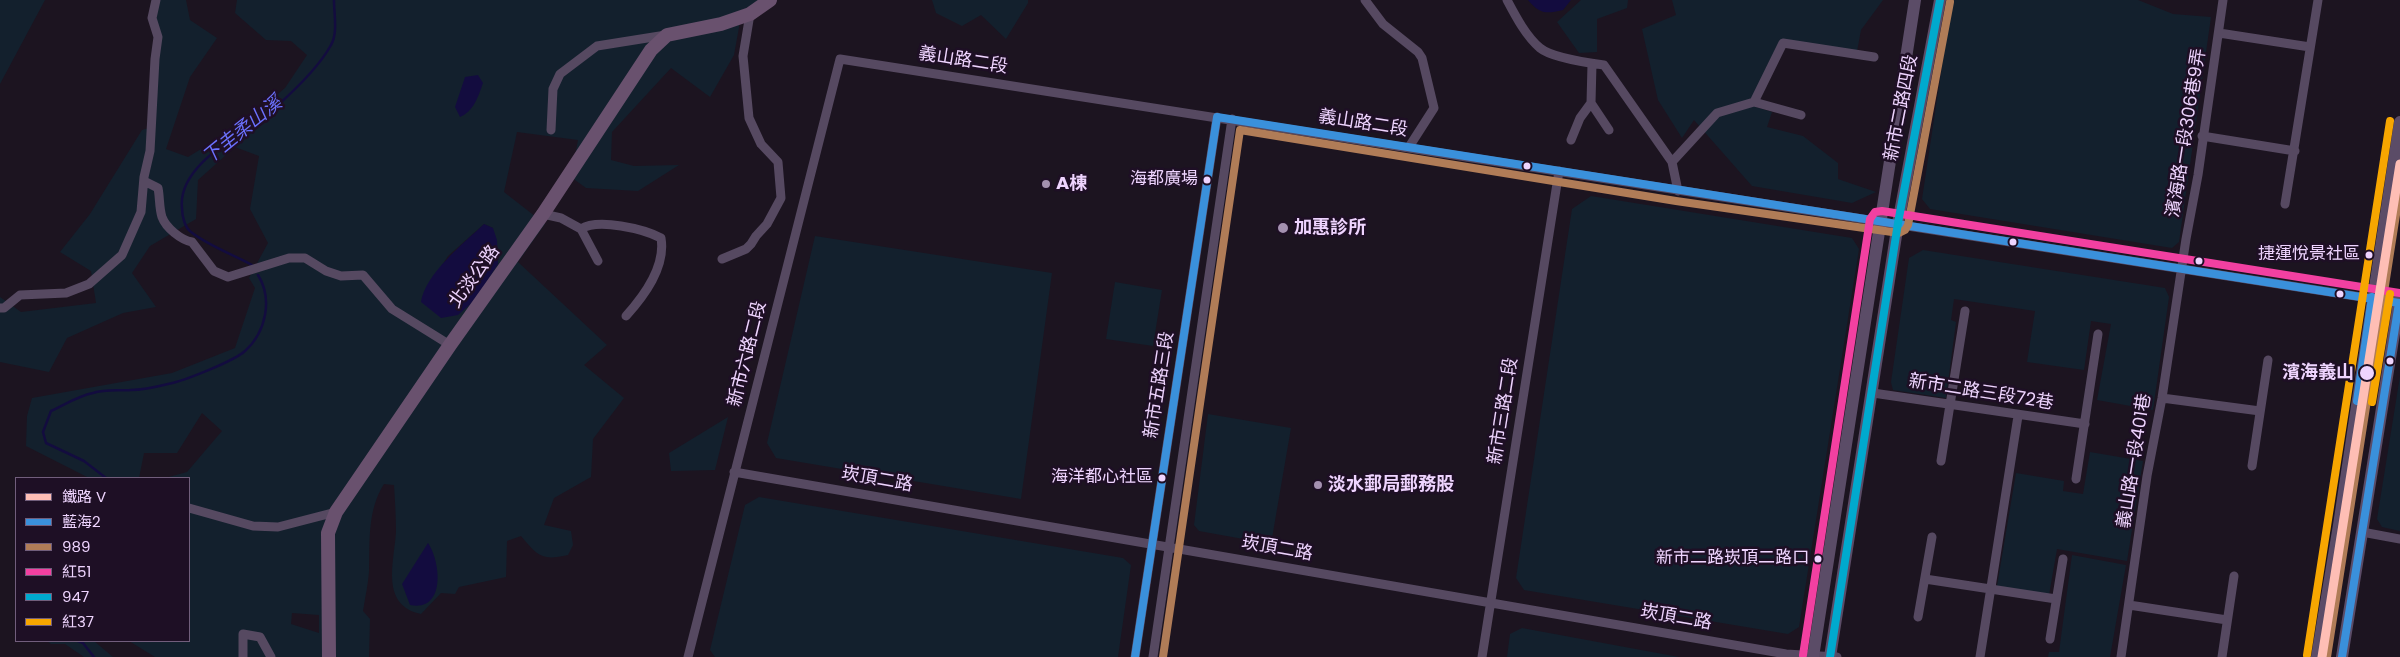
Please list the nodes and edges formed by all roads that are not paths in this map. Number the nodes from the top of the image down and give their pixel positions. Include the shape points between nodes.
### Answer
1 (156, 0) edge
2 (770, 0) edge
3 (1365, 0) edge
4 (1507, 0) edge
5 (1915, 0) edge
6 (1940, 0) edge
7 (2223, 0) edge
8 (2318, 0) edge
9 (750, 14) junction
10 (2219, 33) junction
11 (667, 35) junction
12 (2310, 47) junction
13 (1874, 57) dead end
14 (840, 59) joint
15 (1592, 64) junction
16 (1754, 102) junction
17 (1591, 103) junction
18 (1801, 116) dead end
19 (1217, 117) junction
20 (1232, 119) junction
21 (2400, 122) edge
22 (552, 130) dead end
23 (1609, 130) dead end
24 (2202, 136) junction
25 (1571, 140) dead end
26 (1409, 147) junction
27 (2295, 151) junction
28 (1672, 162) junction
29 (1559, 171) junction
30 (144, 181) junction
31 (1678, 191) junction
32 (2286, 204) dead end
33 (543, 214) junction
34 (1880, 221) junction
35 (1898, 223) junction
36 (581, 229) junction
37 (722, 259) dead end
38 (598, 262) dead end
39 (2182, 270) junction
40 (2372, 297) junction
41 (2400, 301) edge
42 (0, 308) edge
43 (1964, 312) dead end
44 (626, 316) dead end
45 (2098, 334) dead end
46 (450, 345) junction
47 (2268, 360) dead end
48 (1873, 393) junction
49 (2162, 398) junction
50 (1949, 405) junction
51 (2260, 411) junction
52 (2018, 416) junction
53 (2085, 424) junction
54 (1942, 461) dead end
55 (2252, 466) dead end
56 (734, 472) junction
57 (2076, 480) dead end
58 (190, 508) edge
59 (336, 512) junction
60 (2362, 532) junction
61 (1932, 536) dead end
62 (2400, 539) edge
63 (1152, 544) junction
64 (1169, 547) junction
65 (2063, 559) dead end
66 (2234, 576) dead end
67 (1925, 579) junction
68 (1991, 590) junction
69 (2056, 599) junction
70 (1491, 603) junction
71 (2130, 604) junction
72 (1918, 617) dead end
73 (2227, 620) junction
74 (2050, 639) dead end
75 (1814, 656) edge
76 (243, 657) edge
77 (271, 657) edge
78 (329, 657) edge
79 (688, 657) edge
80 (1135, 657) edge
81 (1153, 657) edge
82 (1482, 657) edge
83 (1832, 657) edge
84 (1980, 657) edge
85 (2121, 657) edge
86 (2222, 657) edge
87 (2317, 657) edge
88 (2342, 657) edge

1 - 30 street via 152,18 158,37 153,125
2 - 9 main road
3 - 26 street via 1383,24 1422,58 1434,108
4 - 15 street via 1530,38 1542,50
5 - 34 street, 新市二路四段
6 - 35 street, 新市二路四段
7 - 10 street, 濱海路一段306巷9弄
8 - 12 street
9 - 11 main road via 721,24
9 - 37 street via 742,56 749,118 761,144 778,162 782,198 751,244
10 - 12 street
10 - 24 street, 濱海路一段306巷9弄
11 - 22 street via 596,46 560,74 553,89
11 - 33 main road, 北淡公路 via 651,50
12 - 27 street
13 - 16 street via 1783,43
14 - 19 street, 義山路二段
14 - 56 street, 新市六路二段
15 - 17 street
15 - 28 street via 1604,65
16 - 18 street
16 - 28 street via 1717,113
17 - 23 street
17 - 25 street via 1580,118
19 - 20 street, 義山路二段
19 - 63 street, 新市五路三段
20 - 26 street, 義山路二段
20 - 64 street, 新市五路三段
21 - 40 street
24 - 27 street
24 - 39 street, 濱海路一段306巷9弄
26 - 29 street, 義山路二段
27 - 32 street
28 - 31 street
29 - 31 street, 義山路二段
29 - 70 street, 新市三路二段
30 - 42 street via 141,212 122,255 89,284 66,293 20,295
30 - 46 street via 158,188 162,216 167,225 184,240 192,242 214,271 228,277 289,258 305,258 341,276 363,274 392,309
31 - 34 street, 義山路二段
33 - 36 street via 561,218
33 - 46 main road, 北淡公路
34 - 35 street, 義山路二段
34 - 75 street, 新市二路四段
35 - 39 street, 義山路二段
35 - 48 street, 新市二路四段
36 - 38 street
36 - 44 street via 588,224 634,228 661,238 663,247 657,271 639,302
39 - 40 street, 義山路二段
39 - 49 street, 義山路一段401巷
40 - 41 street, 義山路二段
40 - 87 street
41 - 60 street
43 - 50 street
45 - 53 street
46 - 59 main road, 北淡公路
47 - 51 street
48 - 50 street, 新市二路三段72巷
48 - 83 street, 新市二路四段
49 - 51 street
49 - 71 street, 義山路一段401巷 via 2147,476
50 - 52 street, 新市二路三段72巷
50 - 54 street
51 - 55 street
52 - 53 street, 新市二路三段72巷
52 - 68 street
53 - 57 street
56 - 63 street, 崁頂二路
56 - 79 street, 新市六路二段
58 - 59 street via 253,526 278,527
59 - 78 main road, 北淡公路 via 328,533
60 - 62 street
60 - 88 street
61 - 67 street
63 - 64 street, 崁頂二路
63 - 80 street, 新市五路三段
64 - 70 street, 崁頂二路
64 - 81 street, 新市五路三段
65 - 69 street
66 - 73 street
67 - 68 street
67 - 72 street
68 - 69 street
68 - 84 street
69 - 74 street
70 - 75 street, 崁頂二路 via 1786,654
70 - 82 street, 新市三路二段
71 - 73 street
71 - 85 street, 義山路一段401巷
73 - 86 street
75 - 83 street, 崁頂二路
76 - 77 street via 243,634 260,637

